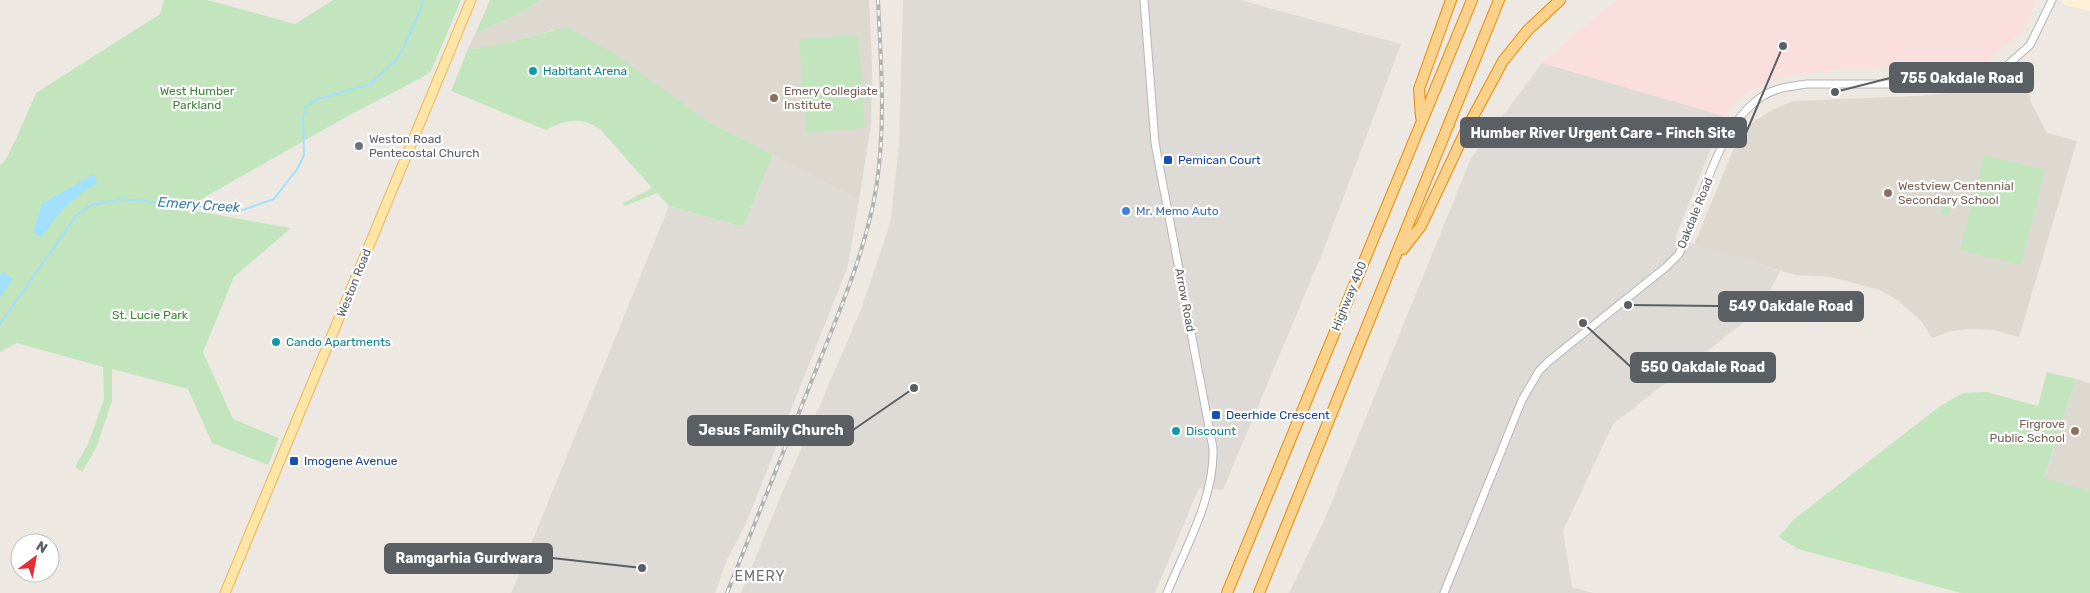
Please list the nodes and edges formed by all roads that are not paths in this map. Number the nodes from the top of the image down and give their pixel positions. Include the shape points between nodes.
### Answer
1 (471, 0) edge
2 (1144, 0) edge
3 (1451, 0) edge
4 (1472, 0) edge
5 (1499, 0) edge
6 (1560, 0) edge
7 (2052, 0) edge
8 (1421, 120) junction
9 (1396, 257) junction
10 (225, 593) edge
11 (1167, 593) edge
12 (1227, 593) edge
13 (1259, 593) edge
14 (1444, 593) edge

1 - 10 main road, Weston Road
2 - 11 street, Arrow Road via 1154,140 1201,379 1213,460 1203,506
3 - 8 highway via 1419,90
4 - 8 highway, Highway 400
5 - 9 highway
6 - 9 highway via 1528,30 1503,60 1421,226
7 - 14 street, Oakdale Road via 2030,45 2003,69 1969,84 1807,84 1786,87 1763,96 1742,114 1725,138 1678,254 1539,371 1522,400
8 - 12 highway, Highway 400
9 - 13 highway

